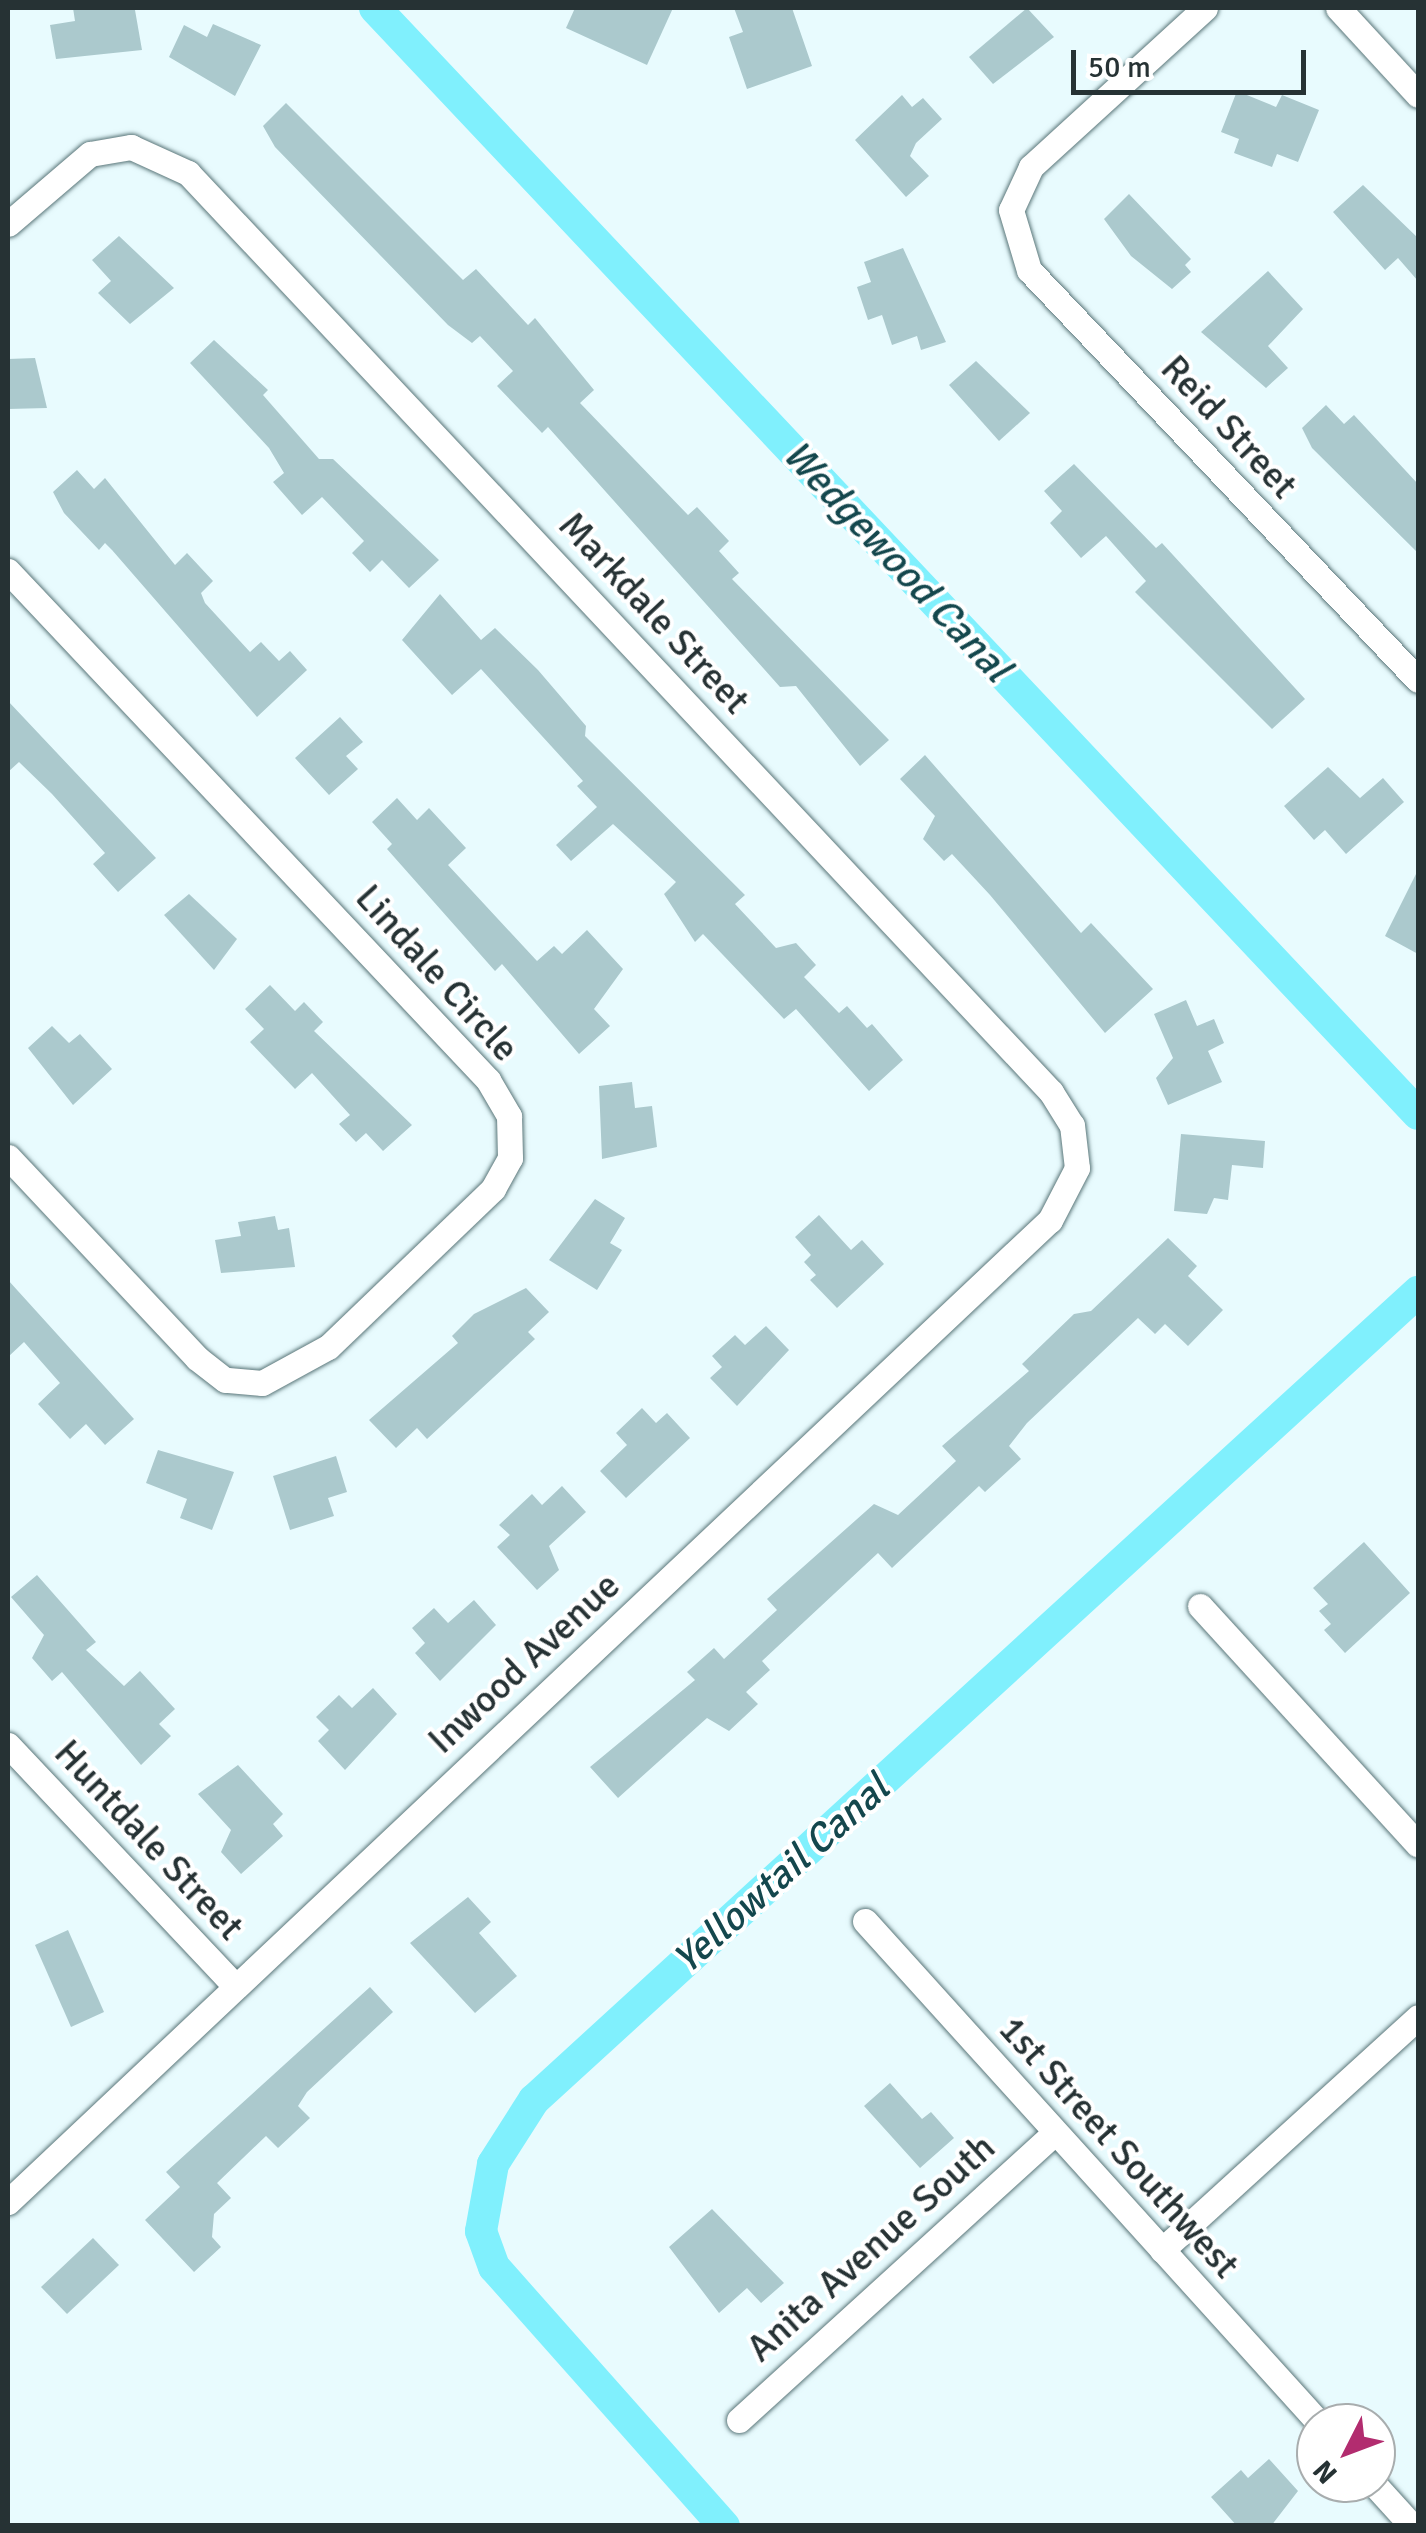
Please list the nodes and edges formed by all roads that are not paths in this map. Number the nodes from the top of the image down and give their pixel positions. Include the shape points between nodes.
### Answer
1 (1205, 8) edge
2 (1338, 8) edge
3 (1418, 94) edge
4 (8, 224) edge
5 (8, 570) edge
6 (1418, 680) edge
7 (8, 1157) edge
8 (1077, 1168) joint
9 (1200, 1606) dead end
10 (8, 1745) edge
11 (1418, 1845) edge
12 (864, 1921) dead end
13 (235, 1986) junction
14 (1418, 2017) edge
15 (1054, 2133) junction
16 (8, 2202) edge
17 (1162, 2250) junction
18 (1301, 2403) edge
19 (739, 2420) dead end
20 (1392, 2503) edge
21 (1412, 2526) edge

1 - 6 street, Reid Street via 1032,167 1011,210 1029,270
2 - 3 street
4 - 8 street, Markdale Street via 90,154 131,146 188,173 1051,1092 1072,1126
5 - 7 street, Lindale Circle via 488,1080 509,1116 510,1158 494,1189 328,1348 262,1383 225,1380 197,1358
8 - 13 street, Inwood Avenue via 1050,1220
9 - 11 street
10 - 13 street, Huntdale Street
12 - 15 street, 1st Street Southwest
13 - 16 street, Inwood Avenue
14 - 17 street
15 - 17 street, 1st Street Southwest
15 - 19 street, Anita Avenue South
17 - 18 street, 1st Street Southwest
20 - 21 street

